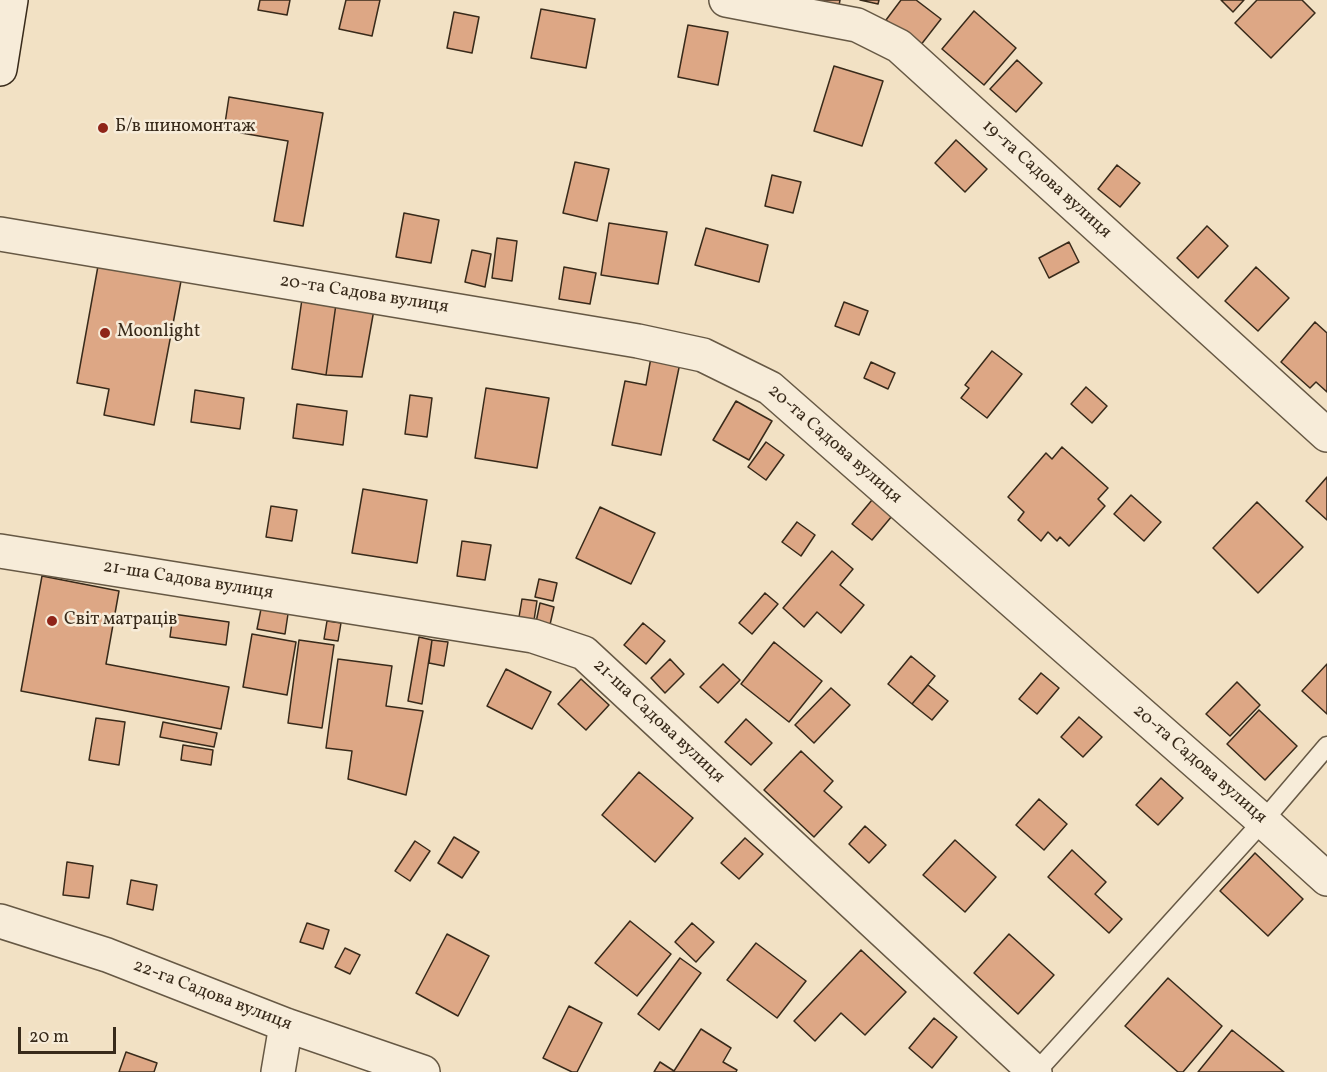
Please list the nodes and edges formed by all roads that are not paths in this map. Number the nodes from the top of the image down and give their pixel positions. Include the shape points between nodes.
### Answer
1 (11, 0) edge
2 (726, 0) edge
3 (0, 69) edge
4 (0, 234) edge
5 (1327, 435) edge
6 (0, 551) edge
7 (1327, 746) edge
8 (1263, 820) junction
9 (1327, 879) edge
10 (0, 921) edge
11 (286, 1025) junction
12 (278, 1072) edge
13 (423, 1072) edge
14 (1035, 1072) edge

1 - 3 street
2 - 5 street, 19-та Садова вулиця via 857,25 899,46
4 - 8 street, 20-та Садова вулиця via 638,340 703,355 770,388
6 - 14 street, 21-ша Садова вулиця via 533,636 584,653
7 - 8 lane
8 - 9 street, 20-та Садова вулиця
8 - 14 lane
10 - 11 street, 22-га Садова вулиця via 107,956
11 - 12 street
11 - 13 street, 22-га Садова вулиця

